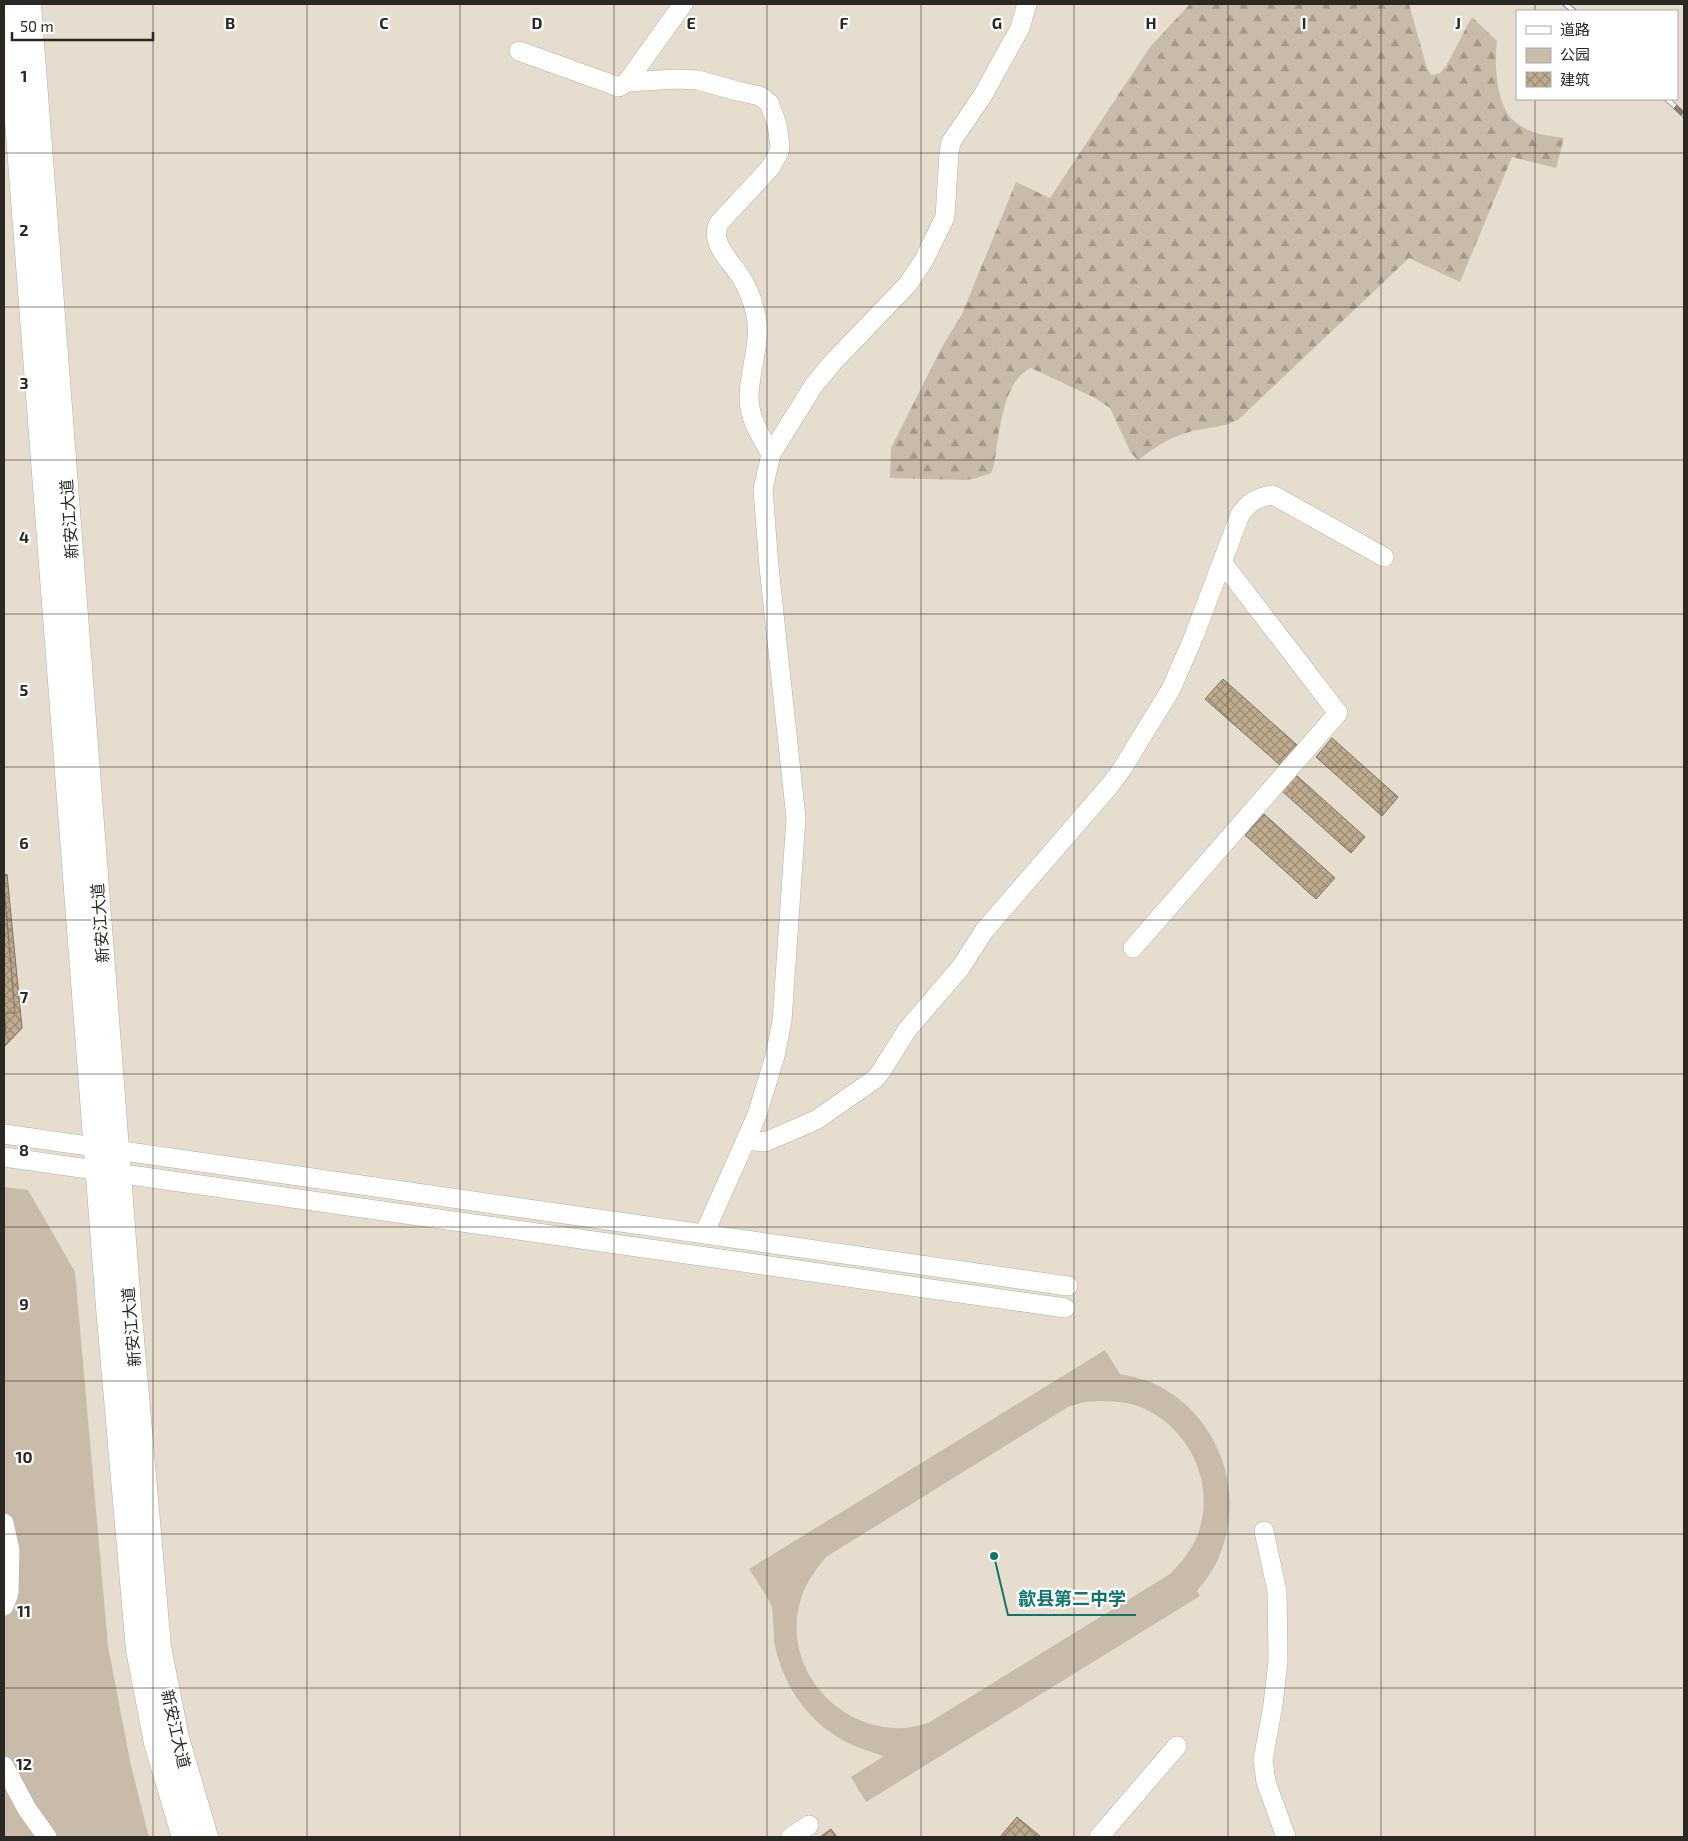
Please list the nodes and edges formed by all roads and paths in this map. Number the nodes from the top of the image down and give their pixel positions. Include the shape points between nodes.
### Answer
1 (8, 4) edge
2 (29, 4) edge
3 (683, 4) edge
4 (1028, 4) edge
5 (519, 51) dead end
6 (627, 82) junction
7 (770, 454) junction
8 (1384, 557) dead end
9 (1222, 562) junction
10 (1133, 948) dead end
11 (4, 1134) edge
12 (747, 1140) junction
13 (4, 1157) edge
14 (108, 1161) junction
15 (704, 1234) junction
16 (1068, 1286) dead end
17 (1065, 1308) dead end
18 (4, 1522) edge
19 (1264, 1532) dead end
20 (4, 1606) edge
21 (1177, 1746) dead end
22 (4, 1766) edge
23 (809, 1825) dead end
24 (47, 1837) edge
25 (184, 1837) edge
26 (206, 1837) edge
27 (791, 1837) edge
28 (1099, 1837) edge
29 (1286, 1837) edge

1 - 14 main road, 新安江大道
2 - 14 main road, 新安江大道
3 - 6 street
4 - 7 street via 1020,28 983,95 951,142 945,217 924,260 908,284 814,385
5 - 6 street via 619,87
6 - 7 street via 698,80 760,96 774,113 780,146 774,163 719,223 716,234 721,250 751,297 756,314 757,336 749,398 755,426
7 - 12 street via 763,489 796,837 782,1021 775,1056
8 - 9 street via 1273,495 1260,497 1246,506
9 - 10 street via 1338,713
9 - 12 street via 1171,688 1122,769 984,931 961,967 907,1030 875,1079 816,1120 765,1142
11 - 14 street
12 - 15 street
13 - 14 street
14 - 15 street
14 - 17 street
14 - 25 main road, 新安江大道 via 138,1650 156,1743
14 - 26 main road, 新安江大道 via 159,1647 177,1738
15 - 16 street
18 - 20 street via 10,1550 9,1593
19 - 29 street via 1277,1591 1278,1661 1264,1760 1266,1782
21 - 28 street
22 - 24 street via 27,1809
23 - 27 street

